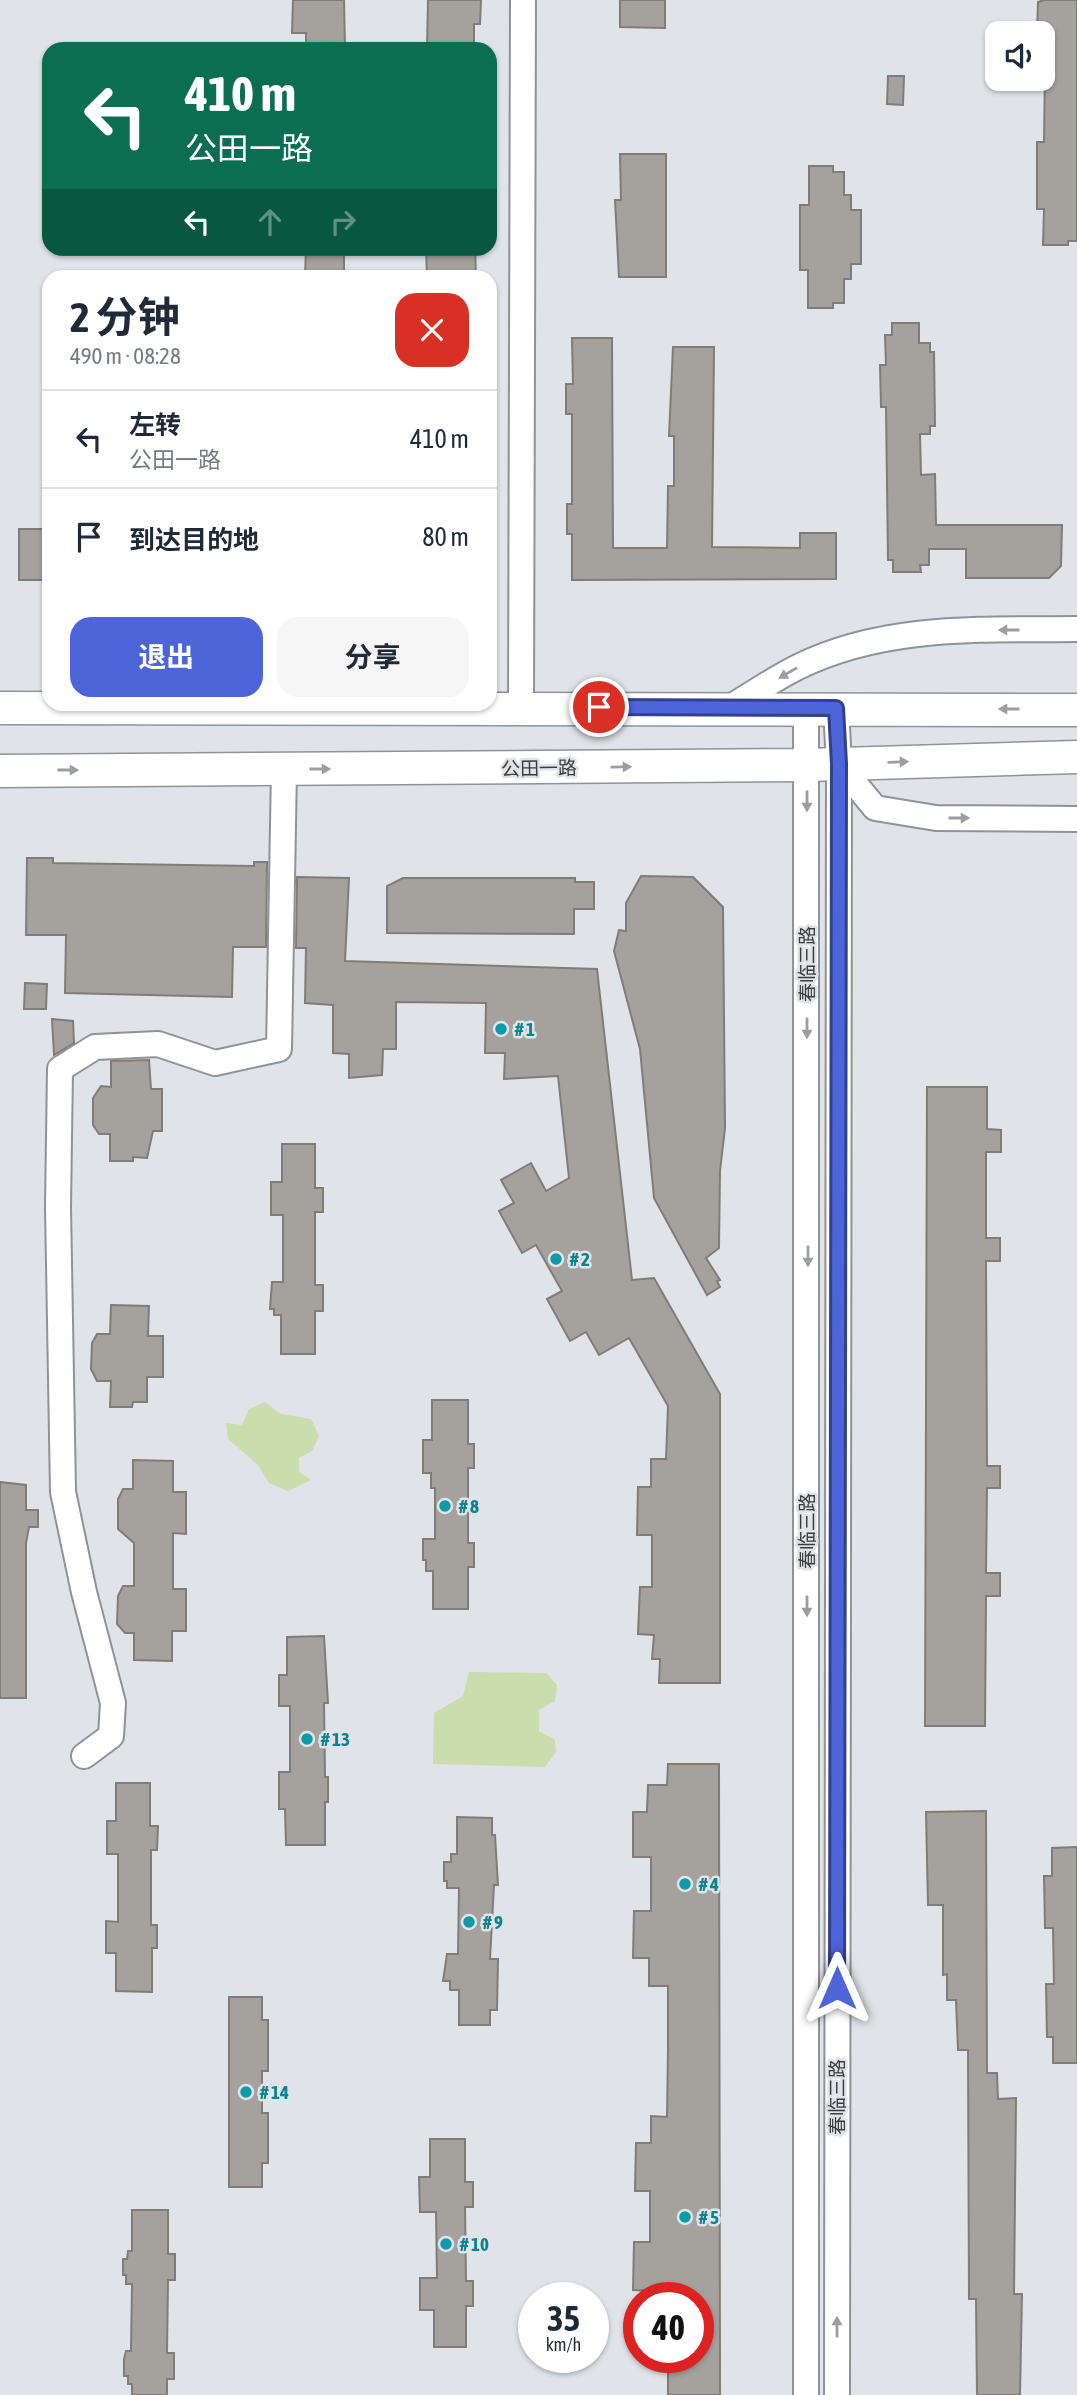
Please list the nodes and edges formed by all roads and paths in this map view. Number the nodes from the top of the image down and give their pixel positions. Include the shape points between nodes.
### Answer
1 (523, 0) edge
2 (1077, 629) edge
3 (497, 707) edge
4 (522, 707) junction
5 (0, 708) edge
6 (42, 708) edge
7 (729, 708) junction
8 (821, 708) junction
9 (1077, 710) edge
10 (1077, 757) edge
11 (839, 764) junction
12 (807, 765) junction
13 (284, 769) junction
14 (0, 771) edge
15 (1077, 819) edge
16 (84, 1756) dead end
17 (806, 2395) edge
18 (836, 2395) edge

1 - 4 street
2 -> 7 street via 942,630 889,638 799,666
3 - 4 main road
4 - 7 main road
5 - 6 main road
7 - 8 main road
9 -> 8 main road
8 - 11 street, 春临三路
8 - 12 street, 春临三路
11 -> 10 main road, 公田一路
11 - 12 main road, 公田一路
11 -> 15 street via 875,808 936,818
18 -> 11 street, 春临三路
13 -> 12 main road, 公田一路
12 -> 17 street, 春临三路
14 -> 13 main road, 公田一路
13 - 16 street via 279,1049 215,1063 158,1045 95,1046 60,1069 63,1492 114,1703 111,1736

